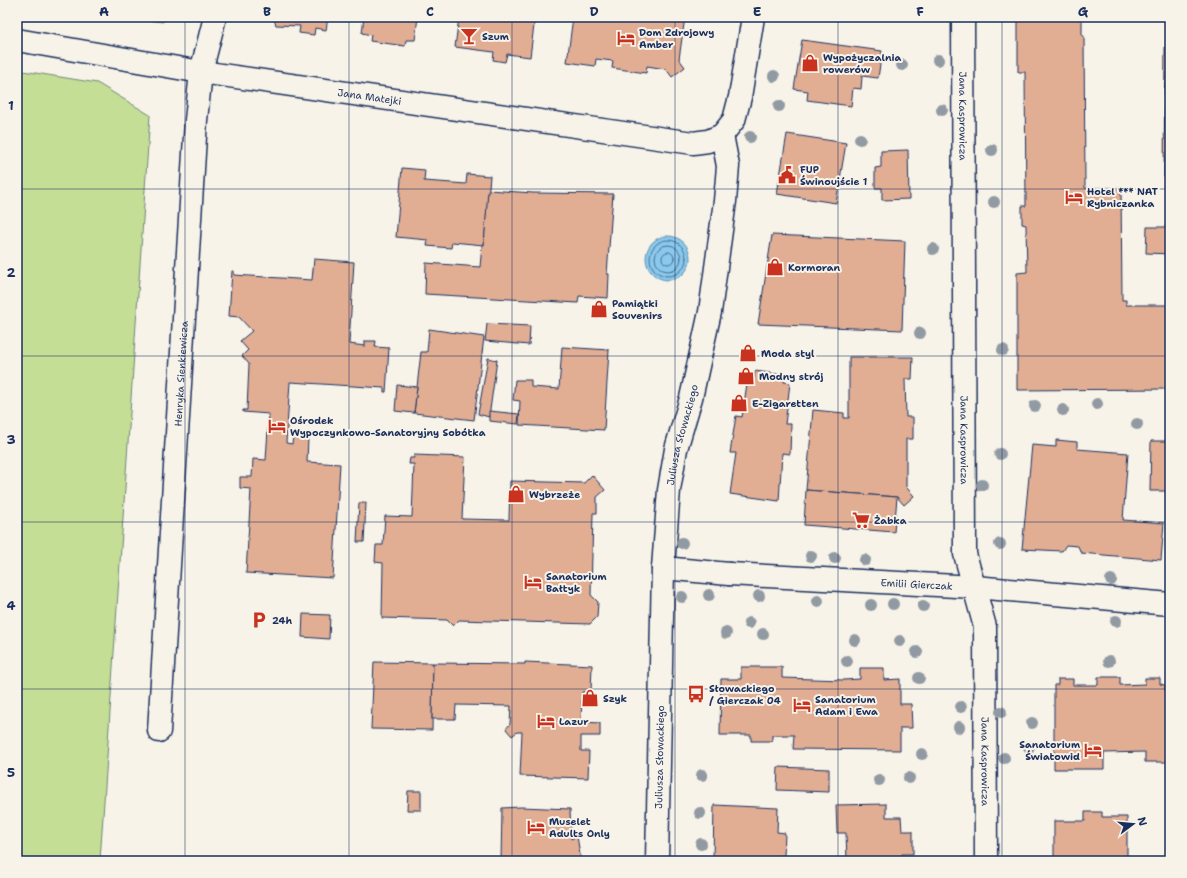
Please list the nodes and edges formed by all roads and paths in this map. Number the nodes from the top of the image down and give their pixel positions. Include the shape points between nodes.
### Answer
1 (215, 17) edge
2 (753, 17) edge
3 (963, 17) edge
4 (17, 40) edge
5 (201, 72) junction
6 (722, 135) junction
7 (663, 568) junction
8 (975, 587) junction
9 (1170, 604) edge
10 (160, 731) dead end
11 (657, 861) edge
12 (986, 861) edge

1 - 5 street, Henryka Sienkiewicza
2 - 6 street via 734,120
3 - 8 street, Jana Kasprowicza via 965,554
4 - 5 street, Jana Matejki
5 - 6 street, Jana Matejki via 693,143 708,142
5 - 10 street, Henryka Sienkiewicza via 196,120
6 - 7 street, Juliusza Słowackiego via 728,166 710,312 669,490
7 - 8 street, Emilii Gierczak
7 - 11 street, Juliusza Słowackiego
8 - 9 street, Emilii Gierczak
8 - 12 street, Jana Kasprowicza via 984,627

